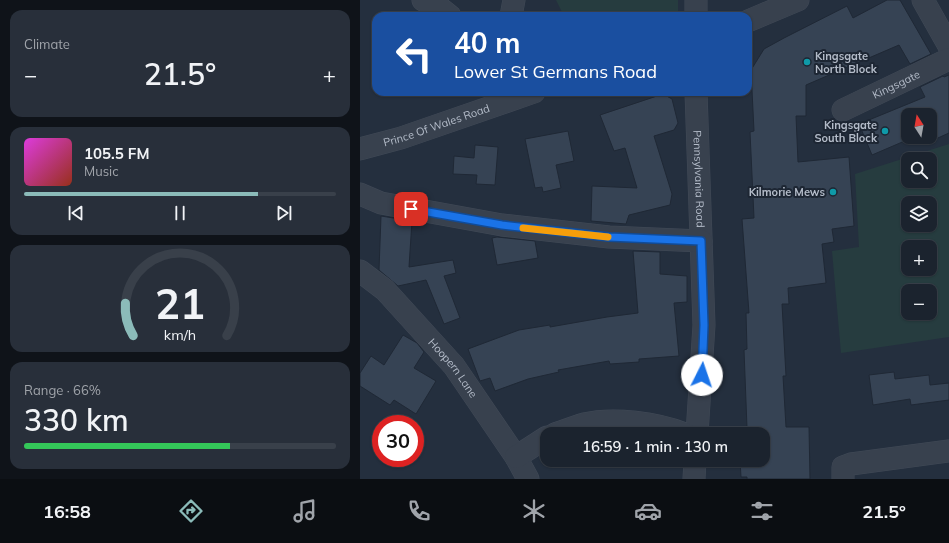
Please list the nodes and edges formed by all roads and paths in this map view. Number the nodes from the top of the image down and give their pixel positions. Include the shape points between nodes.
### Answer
1 (423, 0) edge
2 (514, 0) edge
3 (696, 0) edge
4 (798, 0) edge
5 (923, 0) edge
6 (445, 12) edge
7 (512, 12) edge
8 (696, 12) edge
9 (752, 19) edge
10 (949, 46) edge
11 (949, 59) edge
12 (510, 96) edge
13 (696, 96) edge
14 (474, 101) edge
15 (843, 110) dead end
16 (360, 149) edge
17 (360, 194) edge
18 (701, 241) junction
19 (360, 272) edge
20 (576, 427) edge
21 (659, 427) edge
22 (697, 427) edge
23 (540, 442) edge
24 (949, 450) edge
25 (516, 457) junction
26 (695, 467) edge
27 (528, 479) edge
28 (694, 479) edge
29 (842, 479) edge

1 - 6 street
2 - 7 street
3 - 8 street
4 - 9 street
5 - 10 street
11 - 15 street, Kingsgate
12 - 14 street, Prince Of Wales Road
13 - 18 street, Pennsylvania Road
14 - 16 street, Prince Of Wales Road via 401,138
17 - 18 street via 381,204 502,225 609,237
18 - 22 street, Pennsylvania Road via 704,325
19 - 25 street, Hoopern Lane via 385,290 454,366
20 - 21 street via 585,424 641,422
23 - 25 street
24 - 29 street via 851,464 843,467
25 - 27 street, Hoopern Lane
26 - 28 street

